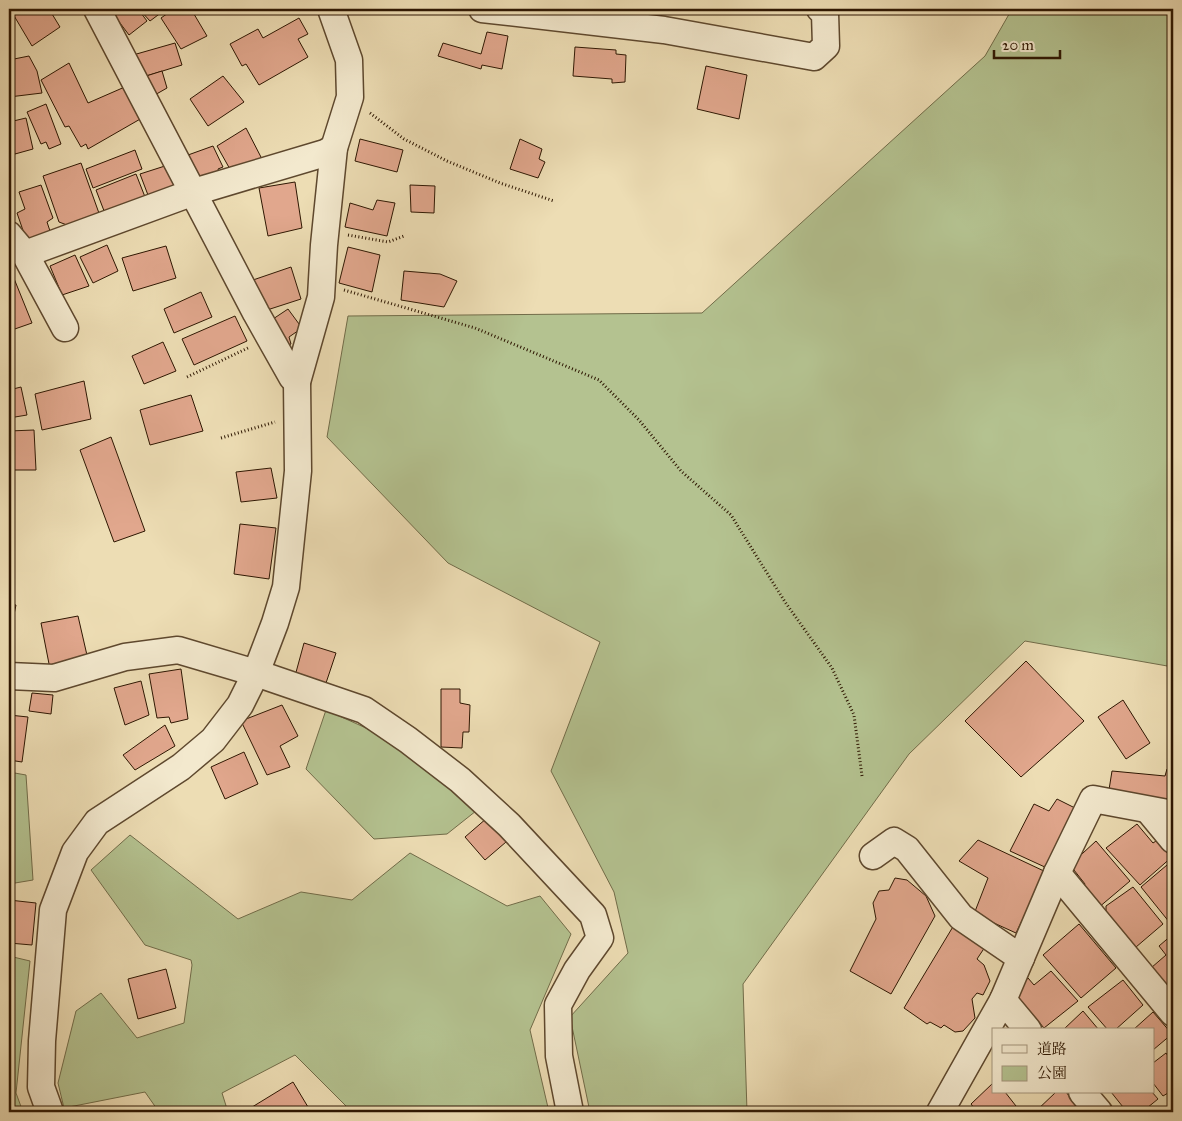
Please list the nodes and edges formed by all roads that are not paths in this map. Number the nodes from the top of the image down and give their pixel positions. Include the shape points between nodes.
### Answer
1 (97, 9) edge
2 (331, 9) edge
3 (482, 9) edge
4 (820, 9) edge
5 (334, 148) junction
6 (194, 192) junction
7 (17, 244) edge
8 (65, 328) dead end
9 (298, 382) junction
10 (256, 673) junction
11 (9, 676) edge
12 (1161, 812) edge
13 (1173, 840) edge
14 (873, 856) dead end
15 (1057, 873) junction
16 (1021, 958) junction
17 (1003, 1000) junction
18 (1173, 1013) edge
19 (1026, 1028) edge
20 (1084, 1094) edge
21 (948, 1108) edge
22 (50, 1112) edge
23 (570, 1112) edge
24 (1099, 1112) edge

1 - 6 street
2 - 5 street via 349,60 350,97
3 - 4 street via 664,30 814,56 826,46 826,13
5 - 6 street
5 - 9 street via 321,297
6 - 7 street
6 - 9 street via 256,313 292,377
7 - 8 street
9 - 10 street via 298,471 286,587
10 - 11 street via 178,650 126,657 54,678
10 - 22 street via 240,705 213,740 181,767 97,822 75,852 53,910 41,1068 41,1087
10 - 23 street via 364,710 408,740 460,780 509,825 594,915 600,938 558,1005 559,1056
12 - 13 street
12 - 15 street via 1094,799
14 - 16 street via 894,841 907,849 961,917
15 - 16 street
15 - 18 street
16 - 17 street
17 - 19 street
17 - 21 street
20 - 24 street

